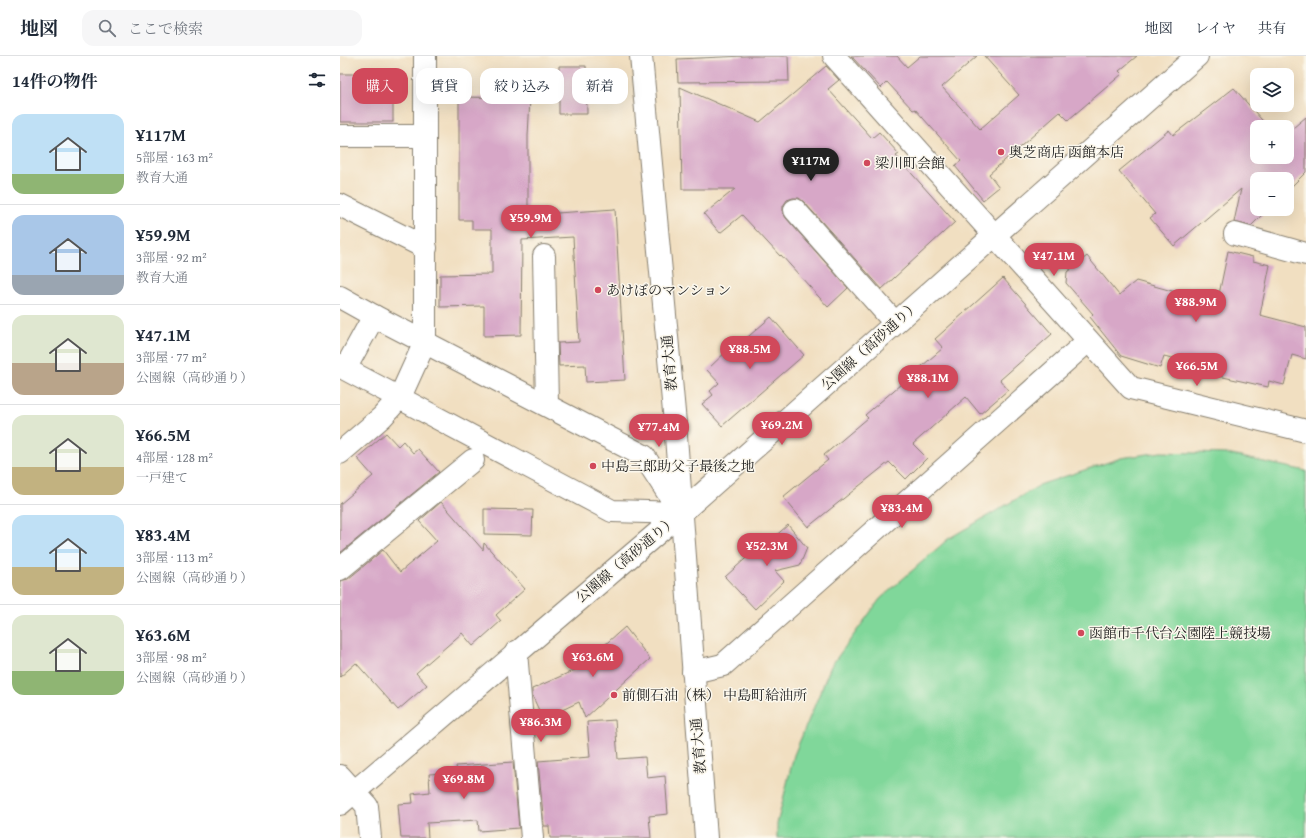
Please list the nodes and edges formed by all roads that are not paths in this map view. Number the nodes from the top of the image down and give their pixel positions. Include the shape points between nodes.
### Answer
1 (425, 56) edge
2 (641, 56) edge
3 (834, 56) edge
4 (1184, 60) edge
5 (340, 136) edge
6 (425, 136) junction
7 (340, 205) edge
8 (795, 210) dead end
9 (1235, 234) dead end
10 (995, 235) junction
11 (426, 248) junction
12 (1306, 254) edge
13 (544, 256) dead end
14 (340, 297) edge
15 (374, 316) junction
16 (895, 323) junction
17 (1088, 341) junction
18 (425, 342) junction
19 (400, 397) junction
20 (547, 405) junction
21 (1306, 431) edge
22 (340, 453) edge
23 (473, 460) dead end
24 (681, 513) junction
25 (340, 568) edge
26 (516, 652) junction
27 (692, 672) junction
28 (345, 791) edge
29 (370, 838) edge
30 (532, 838) edge
31 (706, 838) edge

1 - 6 street
2 - 24 street, 教育大通
3 - 10 street
4 - 10 street, 公園線（高砂通り）
5 - 6 street
6 - 11 street
7 - 11 street
8 - 16 street
9 - 12 street
10 - 16 street, 公園線（高砂通り）
10 - 17 street
11 - 18 street
13 - 20 street
14 - 15 street
15 - 18 street
15 - 19 street via 345,369
16 - 24 street, 公園線（高砂通り）
17 - 21 street via 1131,388
17 - 27 street via 723,665
18 - 19 street
18 - 20 street
19 - 22 street via 382,417
19 - 24 street via 612,511
20 - 24 street via 644,456
23 - 25 street
24 - 26 street, 公園線（高砂通り）
24 - 27 street, 教育大通
26 - 28 street, 公園線（高砂通り）
26 - 30 street
27 - 31 street, 教育大通
28 - 29 street via 367,806

